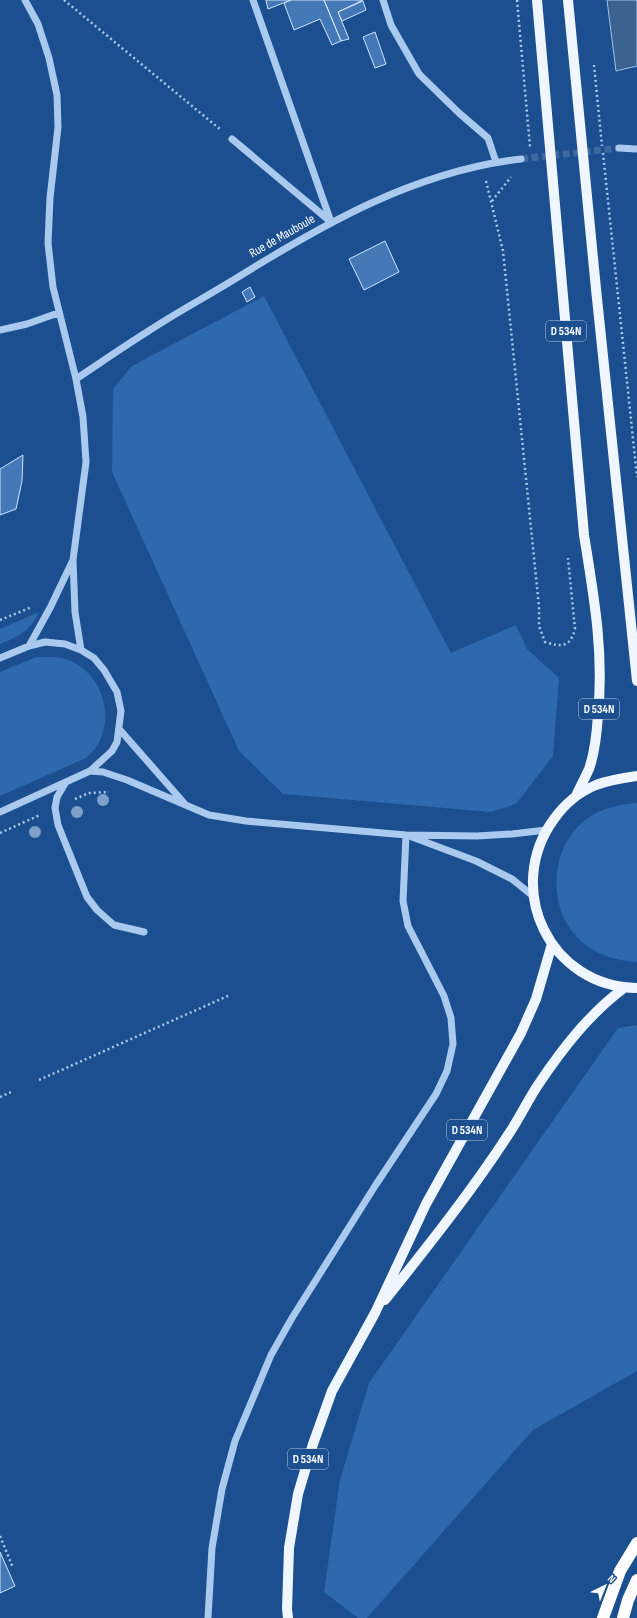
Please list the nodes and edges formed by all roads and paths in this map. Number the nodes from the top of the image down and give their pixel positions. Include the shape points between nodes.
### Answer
1 (25, 0) edge
2 (64, 0) edge
3 (253, 0) edge
4 (383, 0) edge
5 (537, 0) edge
6 (568, 0) edge
7 (594, 64) dead end
8 (232, 139) joint
9 (618, 148) tunnel mouth
10 (637, 149) edge
11 (521, 159) tunnel mouth
12 (496, 162) junction
13 (483, 165) junction
14 (515, 175) dead end
15 (491, 202) junction
16 (331, 222) junction
17 (58, 313) junction
18 (0, 330) edge
19 (76, 379) junction
20 (637, 477) edge
21 (73, 560) junction
22 (37, 605) dead end
23 (0, 620) edge
24 (575, 629) dead end
25 (29, 646) junction
26 (81, 650) junction
27 (0, 658) edge
28 (637, 681) edge
29 (120, 730) junction
30 (90, 771) junction
31 (637, 776) edge
32 (66, 782) junction
33 (113, 793) dead end
34 (576, 796) junction
35 (70, 801) dead end
36 (185, 804) junction
37 (0, 812) edge
38 (42, 814) dead end
39 (546, 830) junction
40 (0, 833) edge
41 (406, 835) junction
42 (533, 896) junction
43 (144, 932) dead end
44 (552, 944) junction
45 (624, 988) junction
46 (637, 988) edge
47 (230, 996) dead end
48 (39, 1080) dead end
49 (0, 1092) edge
50 (11, 1092) dead end
51 (1, 1096) edge
52 (375, 1313) junction
53 (0, 1536) edge
54 (637, 1543) edge
55 (13, 1568) dead end
56 (637, 1580) edge
57 (208, 1618) edge
58 (288, 1618) edge
59 (603, 1618) edge
60 (622, 1618) edge

1 - 17 street via 38,24 57,96 58,127 48,243
2 - 8 path
3 - 16 street
4 - 12 street via 391,25 419,74 488,138
5 - 34 main road, D 534N via 584,535 601,656 596,737 589,768
6 - 28 main road, D 534N
7 - 20 path
8 - 16 street
9 - 10 street
11 - 12 street, Rue de Mauboule
12 - 13 street, Rue de Mauboule
13 - 15 path
13 - 16 street, Rue de Mauboule via 429,180 378,199
14 - 15 path via 509,178
15 - 24 path via 503,251 539,626 545,642 559,646 567,643
16 - 19 street, Rue de Mauboule via 148,331
17 - 18 street
17 - 19 street
19 - 21 street via 83,417 86,462
21 - 25 street
21 - 26 street via 75,612
22 - 23 path
25 - 26 street via 45,642 65,644
25 - 27 street
26 - 29 street via 94,658 117,692 121,711
29 - 30 street via 112,751
29 - 36 street
30 - 32 street
30 - 36 street via 103,772 127,780
31 - 34 main road via 595,785
32 - 37 street
32 - 43 street via 57,796 57,820 87,897 114,925
33 - 35 path via 89,793
34 - 39 main road via 559,812
36 - 41 street via 209,814 246,821
38 - 40 path
39 - 41 street via 477,836
39 - 42 main road via 537,851 532,873
41 - 42 street via 476,861 512,879
41 - 57 street via 403,901 408,926 444,996 451,1018 453,1044 447,1071 436,1094 292,1318 264,1370 236,1441 222,1489 212,1548
42 - 44 main road via 536,913
44 - 45 main road via 571,965 596,980
44 - 52 main road, D 534N via 536,1000 521,1033 426,1204
45 - 46 main road
45 - 52 main road, D 534N via 605,1002 570,1041 537,1086 510,1132 449,1220
47 - 48 path
49 - 51 path
50 - 51 path
52 - 58 main road, D 534N via 332,1391 298,1494 289,1548
53 - 55 path
54 - 59 highway via 620,1572
56 - 60 highway

